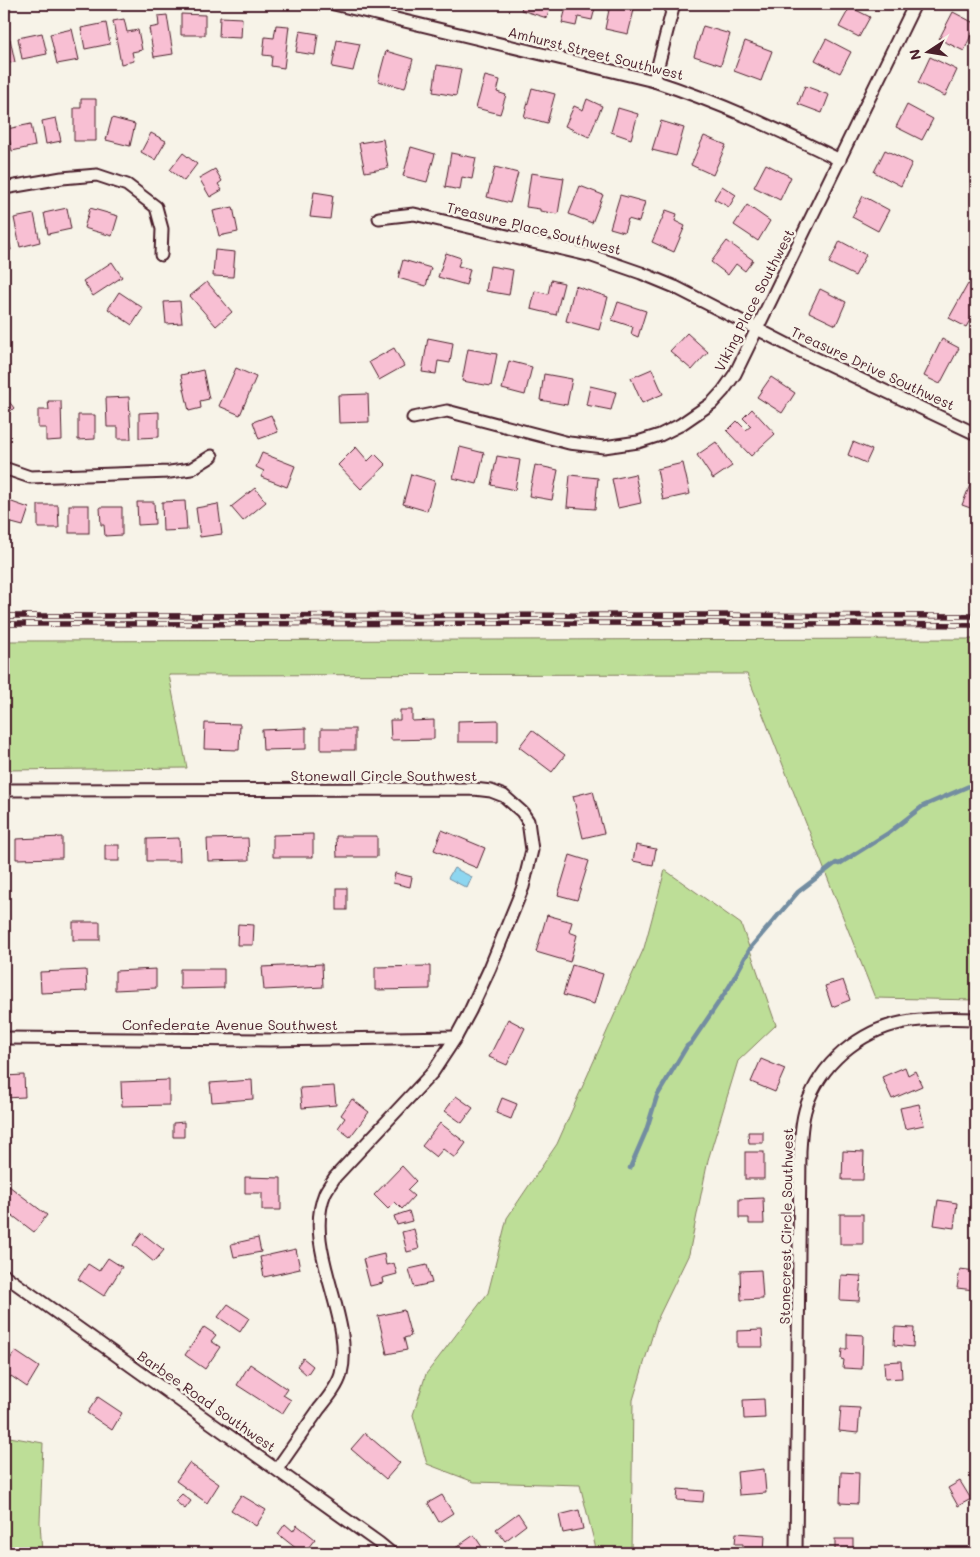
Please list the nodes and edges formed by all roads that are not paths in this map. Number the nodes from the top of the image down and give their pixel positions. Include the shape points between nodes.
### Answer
1 (334, 4) edge
2 (674, 4) edge
3 (915, 4) edge
4 (654, 81) junction
5 (840, 160) junction
6 (4, 188) edge
7 (379, 218) dead end
8 (162, 255) dead end
9 (758, 329) junction
10 (414, 418) dead end
11 (975, 431) edge
12 (212, 456) dead end
13 (4, 468) edge
14 (4, 790) edge
15 (976, 1019) edge
16 (456, 1037) junction
17 (4, 1038) edge
18 (4, 1275) edge
19 (277, 1469) junction
20 (391, 1553) edge
21 (796, 1553) edge

1 - 4 street, Amhurst Street Southwest
2 - 4 street
3 - 5 street, Viking Place Southwest
4 - 5 street, Amhurst Street Southwest via 765,123
5 - 9 street, Viking Place Southwest
6 - 8 street via 97,175 127,185 156,207 162,229
7 - 9 street, Treasure Place Southwest via 414,214 592,256 675,287
9 - 10 street, Viking Place Southwest via 735,374 712,403 680,425 638,442 604,447 569,443 447,411
9 - 11 street, Treasure Drive Southwest
12 - 13 street via 190,469 170,472 30,477
14 - 16 street, Stonewall Circle Southwest via 474,789 504,796 528,821 532,850 523,886 490,968
15 - 21 street, Stonecrest Circle Southwest via 910,1022 880,1030 840,1054 821,1076 808,1099 800,1151
16 - 17 street, Confederate Avenue Southwest via 269,1040
16 - 19 street, Stonewall Circle Southwest via 433,1072 335,1177 326,1193 320,1243 340,1324 344,1355 341,1376
18 - 19 street, Barbee Road Southwest
19 - 20 street, Barbee Road Southwest

